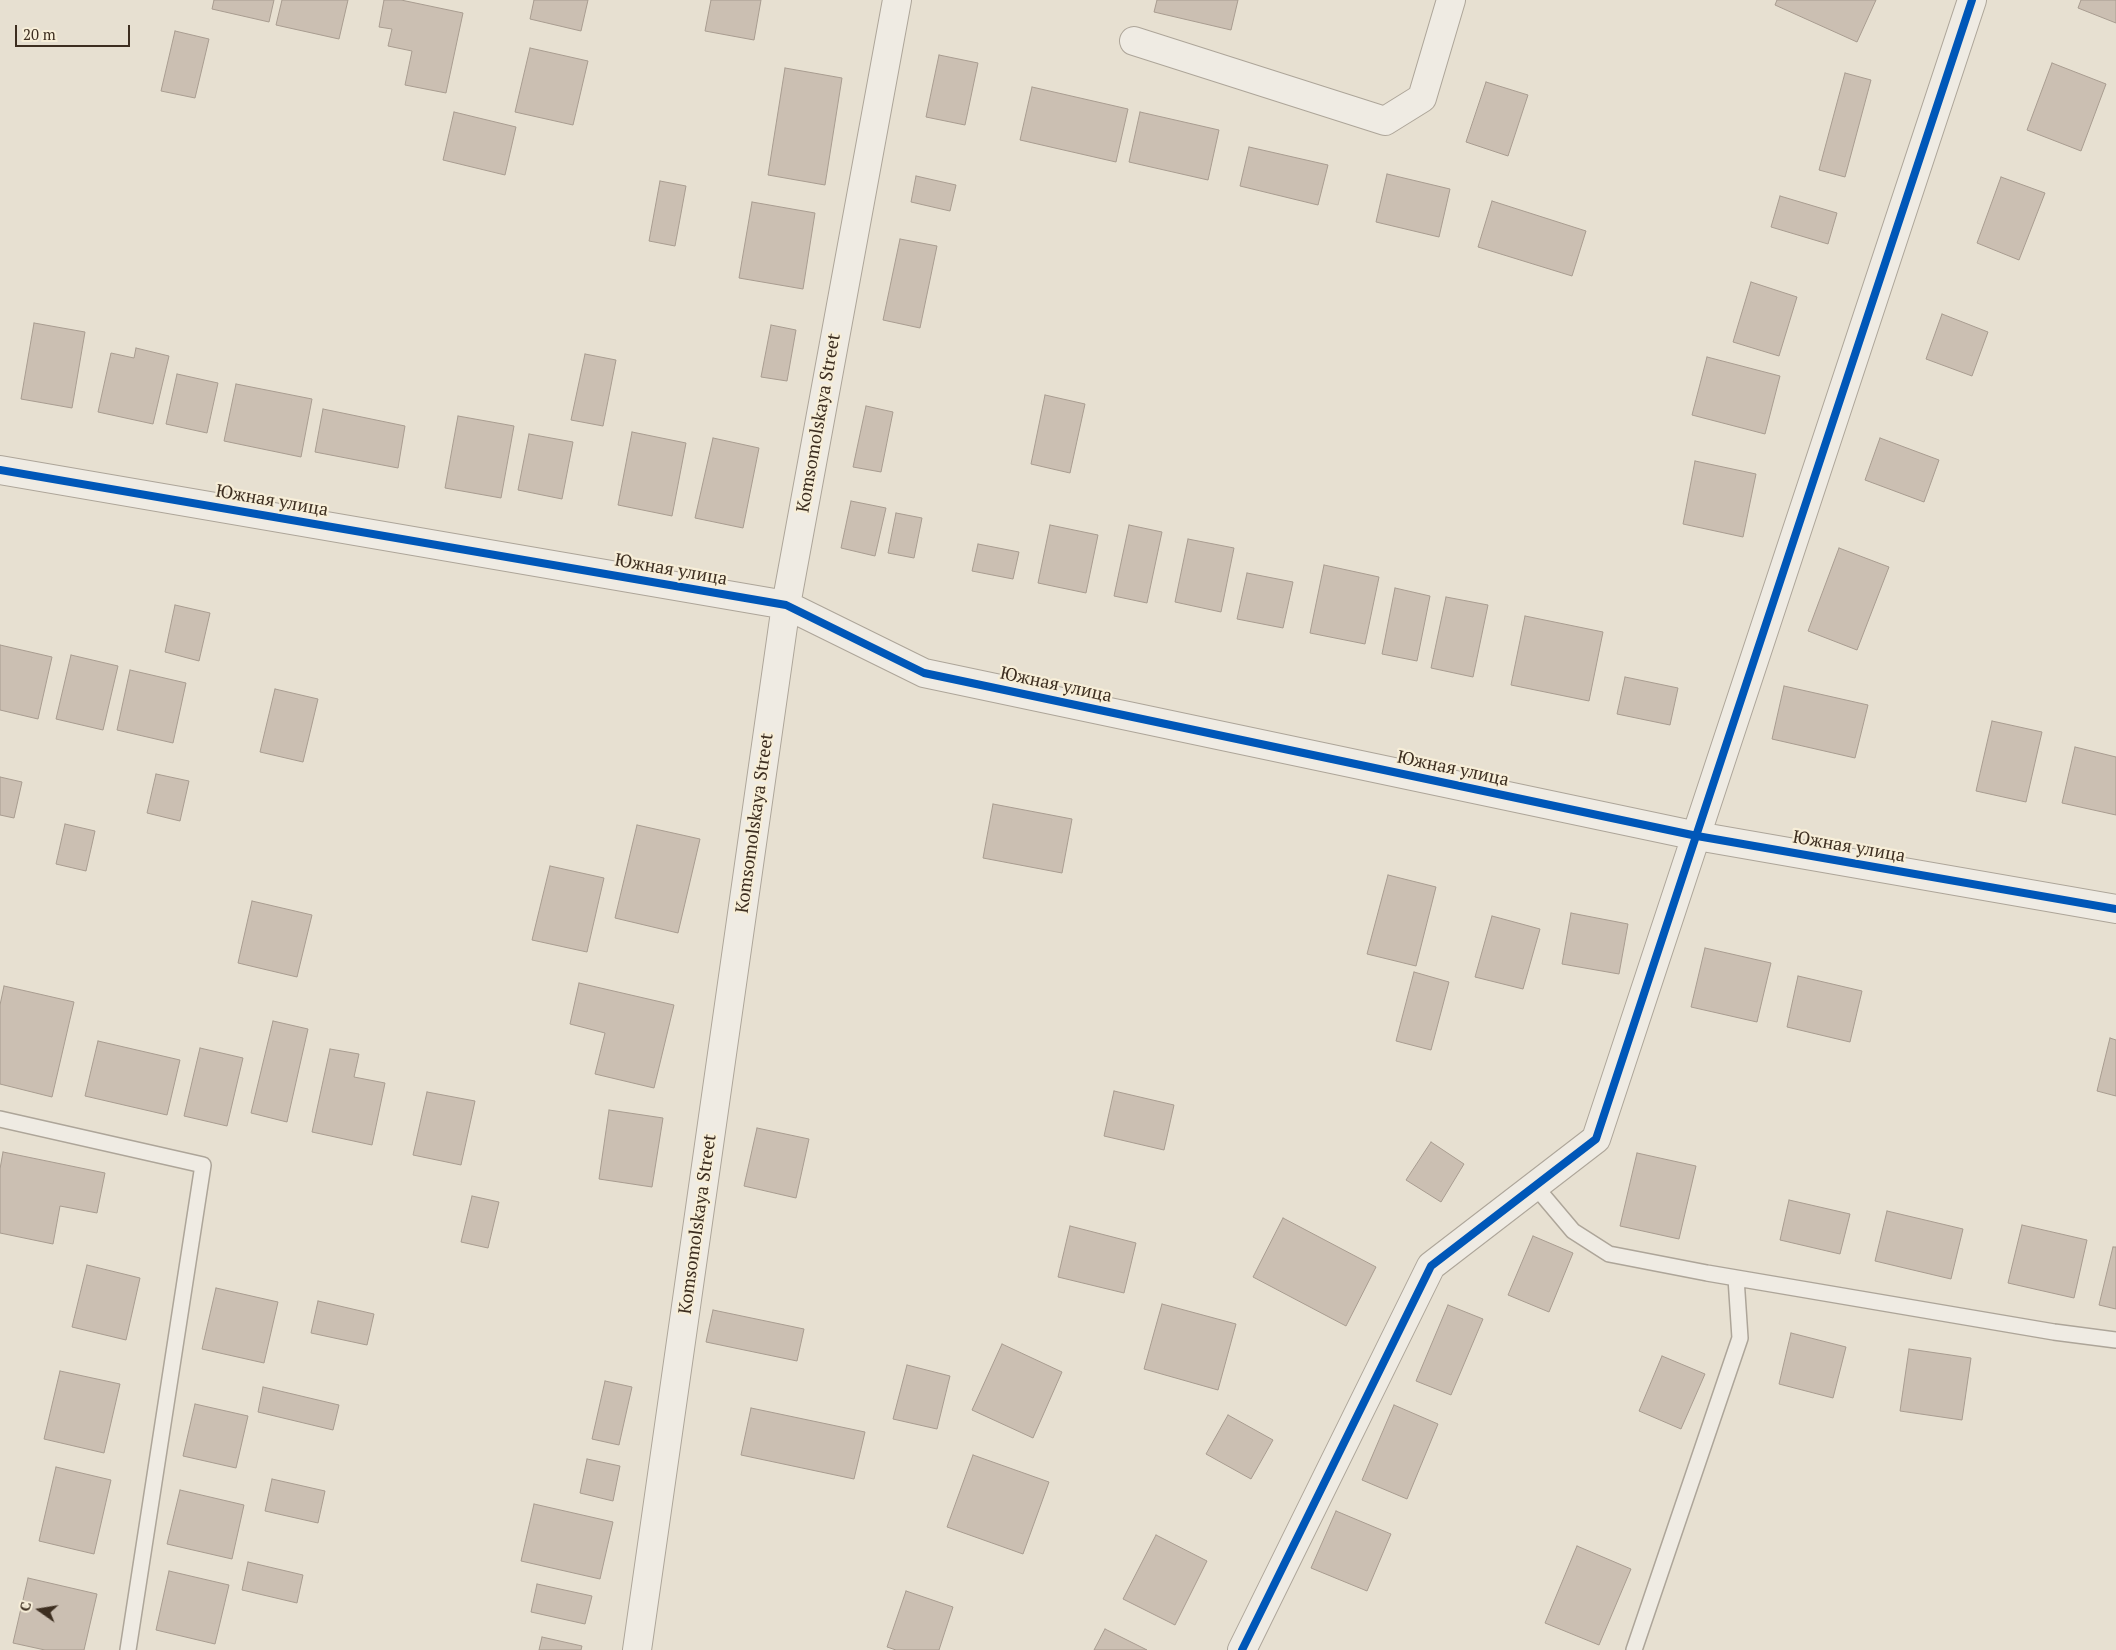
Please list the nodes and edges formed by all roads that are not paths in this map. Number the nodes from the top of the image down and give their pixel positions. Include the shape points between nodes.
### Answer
1 (897, 0) edge
2 (1451, 0) edge
3 (1972, 0) edge
4 (1134, 41) dead end
5 (0, 470) edge
6 (786, 605) junction
7 (1697, 836) junction
8 (2116, 909) edge
9 (0, 1119) edge
10 (1535, 1186) junction
11 (1736, 1278) junction
12 (2116, 1340) edge
13 (128, 1650) edge
14 (637, 1650) edge
15 (1242, 1650) edge
16 (1634, 1650) edge

1 - 6 street, Komsomolskaya Street
2 - 4 street via 1422,98 1386,121
3 - 7 street
5 - 6 street, Южная улица
6 - 7 street, Южная улица via 924,673
6 - 14 street, Komsomolskaya Street
7 - 8 street, Южная улица
7 - 10 street via 1596,1139
9 - 13 lane via 203,1165
10 - 11 lane via 1573,1231 1609,1254
10 - 15 street via 1431,1266
11 - 12 lane
11 - 16 lane via 1740,1338

